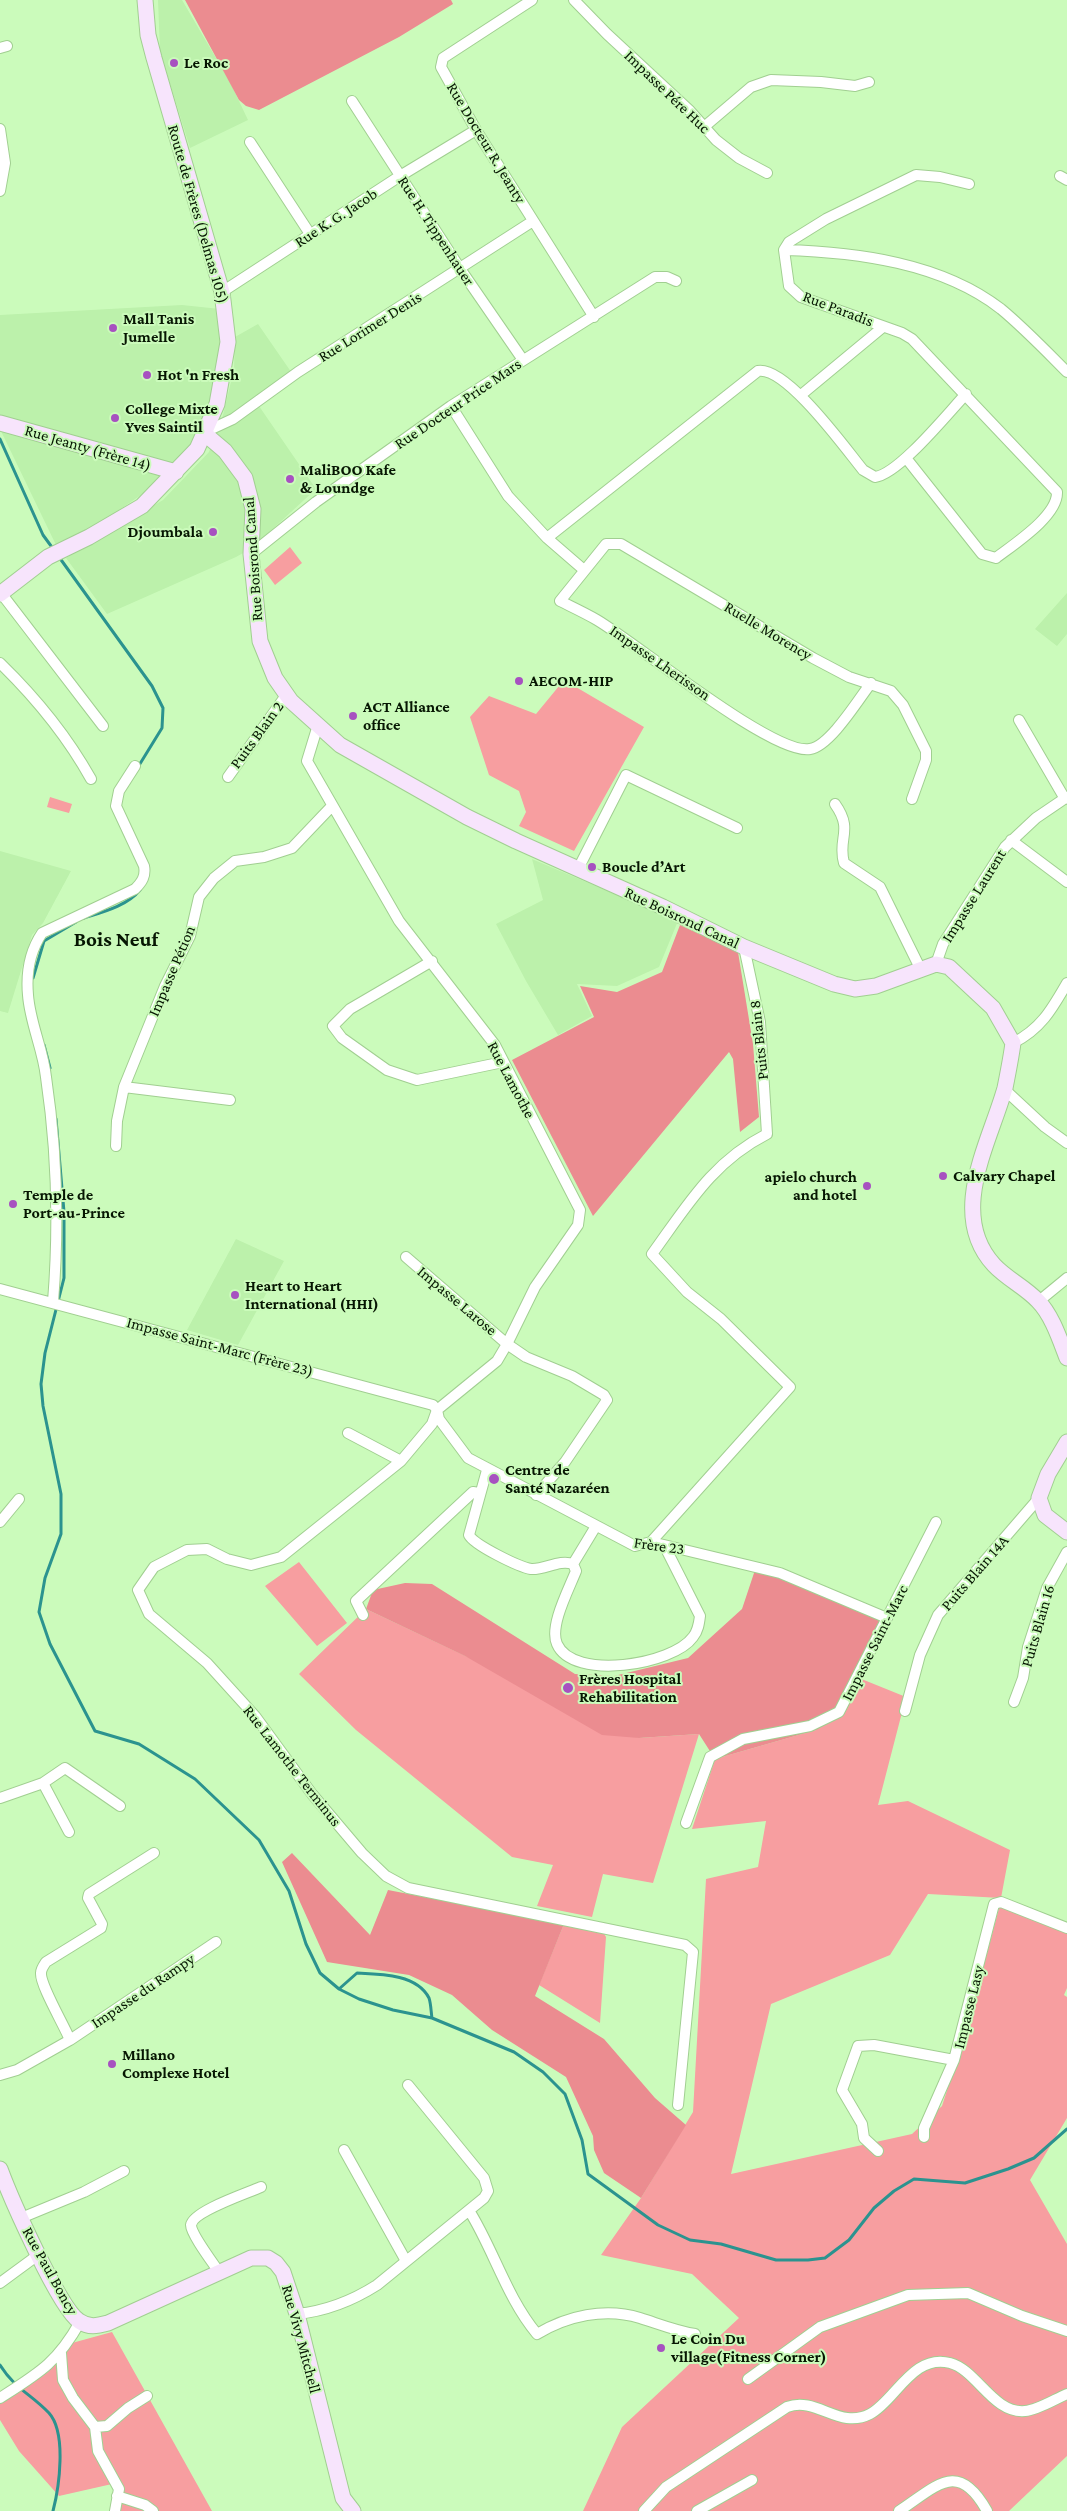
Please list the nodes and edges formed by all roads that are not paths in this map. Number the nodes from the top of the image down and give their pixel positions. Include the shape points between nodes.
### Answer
1 (145, 0) edge
2 (532, 0) edge
3 (574, 0) edge
4 (869, 82) dead end
5 (352, 101) dead end
6 (704, 127) junction
7 (0, 129) edge
8 (476, 130) junction
9 (250, 142) dead end
10 (767, 173) dead end
11 (400, 176) junction
12 (969, 184) dead end
13 (0, 191) edge
14 (534, 221) junction
15 (310, 234) junction
16 (784, 250) junction
17 (461, 270) junction
18 (676, 281) dead end
19 (222, 292) junction
20 (594, 317) junction
21 (884, 327) junction
22 (523, 360) junction
23 (1054, 360) junction
24 (1067, 361) edge
25 (1067, 372) edge
26 (966, 394) junction
27 (801, 395) junction
28 (451, 406) junction
29 (1, 423) edge
30 (206, 432) junction
31 (906, 458) junction
32 (176, 472) junction
33 (547, 538) junction
34 (251, 554) junction
35 (584, 570) junction
36 (1, 593) edge
37 (560, 601) joint
38 (0, 663) edge
39 (871, 684) junction
40 (287, 694) junction
41 (1019, 720) dead end
42 (318, 725) junction
43 (103, 726) dead end
44 (136, 766) dead end
45 (228, 776) dead end
46 (91, 779) dead end
47 (1066, 798) edge
48 (912, 799) dead end
49 (835, 804) dead end
50 (332, 806) junction
51 (737, 828) dead end
52 (1011, 840) junction
53 (578, 869) junction
54 (1066, 878) edge
55 (744, 947) junction
56 (432, 961) junction
57 (936, 964) junction
58 (920, 970) junction
59 (1067, 983) edge
60 (1014, 1043) junction
61 (503, 1062) junction
62 (124, 1087) junction
63 (1004, 1089) junction
64 (230, 1100) dead end
65 (1067, 1143) edge
66 (116, 1146) dead end
67 (406, 1258) dead end
68 (1067, 1278) edge
69 (0, 1288) edge
70 (1038, 1301) junction
71 (53, 1302) junction
72 (507, 1344) junction
73 (1067, 1358) edge
74 (437, 1410) junction
75 (348, 1433) dead end
76 (1067, 1442) edge
77 (401, 1461) junction
78 (487, 1470) junction
79 (479, 1493) junction
80 (536, 1495) junction
81 (1039, 1498) junction
82 (19, 1499) dead end
83 (0, 1522) edge
84 (936, 1522) dead end
85 (596, 1526) junction
86 (1067, 1532) edge
87 (651, 1542) junction
88 (664, 1544) junction
89 (1067, 1552) edge
90 (573, 1564) junction
91 (363, 1615) dead end
92 (887, 1618) junction
93 (1014, 1702) dead end
94 (906, 1711) dead end
95 (43, 1782) junction
96 (0, 1798) edge
97 (120, 1806) dead end
98 (686, 1823) dead end
99 (69, 1832) dead end
100 (154, 1853) dead end
101 (1067, 1928) edge
102 (216, 1942) dead end
103 (70, 2040) junction
104 (954, 2060) junction
105 (0, 2075) edge
106 (408, 2085) dead end
107 (678, 2105) dead end
108 (924, 2137) dead end
109 (344, 2150) dead end
110 (878, 2151) dead end
111 (0, 2169) edge
112 (124, 2171) dead end
113 (261, 2187) dead end
114 (470, 2212) junction
115 (22, 2218) junction
116 (38, 2255) junction
117 (406, 2261) junction
118 (219, 2272) junction
119 (0, 2282) edge
120 (185, 2287) joint
121 (296, 2314) junction
122 (80, 2322) junction
123 (1067, 2331) edge
124 (695, 2334) dead end
125 (61, 2353) junction
126 (748, 2379) dead end
127 (1067, 2394) edge
128 (147, 2396) dead end
129 (0, 2398) edge
130 (95, 2427) junction
131 (752, 2480) dead end
132 (117, 2496) junction
133 (115, 2511) edge
134 (153, 2511) edge
135 (352, 2511) edge
136 (644, 2511) edge
137 (697, 2511) edge
138 (899, 2511) edge
139 (987, 2511) edge

1 - 19 street, Route de Frères (Delmas 105) via 154,58
2 - 8 street, Rue Docteur R. Jeanty via 443,58 441,67
3 - 6 street, Impasse Pére Huc
4 - 6 street via 854,86 771,80 751,87
5 - 11 street, Rue H. Tippenhauer
6 - 10 street, Impasse Pére Huc via 739,158
7 - 13 street via 5,163
8 - 11 street, Rue K. G. Jacob
8 - 14 street, Rue Docteur R. Jeanty
9 - 15 street
11 - 15 street, Rue K. G. Jacob
11 - 17 street, Rue H. Tippenhauer
12 - 16 street via 916,175 826,219 789,242
14 - 17 street, Rue Lorimer Denis
14 - 20 street, Rue Docteur R. Jeanty
15 - 19 street, Rue K. G. Jacob
16 - 21 street, Rue Paradis via 789,286 802,297
16 - 23 street via 851,256 921,269 971,290 1001,309
17 - 22 street, Rue H. Tippenhauer
17 - 30 street, Rue Lorimer Denis via 298,372 233,419
18 - 20 street, Rue Docteur Price Mars via 655,277
19 - 30 street, Route de Frères (Delmas 105) via 228,342 222,381
20 - 22 street, Rue Docteur Price Mars
21 - 26 street, Rue Paradis via 912,339
21 - 27 street
22 - 28 street, Rue Docteur Price Mars
23 - 24 street
23 - 25 street
26 - 31 street
26 - 31 street, Rue Paradis via 1057,492 1052,512 996,558 988,558
27 - 31 street via 870,475 880,476
27 - 33 street via 774,373 758,371
28 - 33 street via 508,496
28 - 34 street, Rue Docteur Price Mars via 316,502
29 - 32 street, Rue Jeanty (Frère 14)
30 - 32 street, Route de Frères (Delmas 105) via 197,449
30 - 34 street, Rue Boisrond Canal via 245,478 253,509
32 - 36 street, Route de Frères (Delmas 105) via 142,506 48,556
33 - 35 street
34 - 40 street, Rue Boisrond Canal via 260,641 275,678
35 - 37 street, Ruelle Morency
35 - 39 street, Ruelle Morency via 606,544 621,544 813,658 849,677
36 - 43 street
37 - 39 street, Impasse Lherisson via 598,620 756,730 795,749 815,748 828,737
38 - 46 street via 32,695
39 - 48 street, Ruelle Morency via 891,691 897,697 926,751 926,760
40 - 42 street, Rue Boisrond Canal
40 - 45 street, Puits Blain 2
41 - 47 street
42 - 50 street, Rue Lamothe via 307,761
42 - 53 street, Rue Boisrond Canal via 362,759 467,817
44 - 71 street via 119,791 116,806 144,866 140,883 135,889 42,933 30,958 28,994 46,1076 55,1172 57,1250
47 - 52 street, Impasse Laurent
49 - 58 street via 846,824 844,863 880,887
50 - 56 street, Rue Lamothe via 399,921
50 - 62 street, Impasse Pétion via 292,848 264,857 235,861 214,878 199,897 190,936 165,986
51 - 53 street via 626,775
52 - 54 street
52 - 57 street, Impasse Laurent via 943,944
53 - 55 street, Rue Boisrond Canal
55 - 58 street, Rue Boisrond Canal via 834,984 855,989 876,986
55 - 87 street, Puits Blain 8 via 760,1022 766,1134 708,1177 652,1254 687,1292 721,1319 790,1387
56 - 61 street, Rue Lamothe via 495,1046
56 - 61 street via 356,1005 333,1026 342,1038 387,1070 417,1080
57 - 58 street, Rue Boisrond Canal
57 - 60 street via 949,967 972,986 992,1008
59 - 60 street via 1046,1019 1030,1035
60 - 63 street
61 - 72 street, Rue Lamothe via 580,1210 578,1226 535,1287
62 - 64 street
62 - 66 street, Impasse Pétion
63 - 65 street
63 - 70 street via 975,1183 973,1218 976,1236 992,1264
67 - 72 street, Impasse Larose
68 - 70 street
69 - 71 street, Impasse Saint-Marc (Frère 23)
70 - 73 street
71 - 74 street, Impasse Saint-Marc (Frère 23) via 433,1405
72 - 74 street, Rue Lamothe via 497,1361
72 - 80 street, Impasse Larose via 526,1357 572,1376 607,1400 565,1462
74 - 77 street, Rue Lamothe Terminus via 432,1424
74 - 78 street, Frère 23 via 439,1419 468,1458
75 - 77 street
76 - 81 street via 1048,1474
77 - 107 street, Rue Lamothe Terminus via 281,1558 251,1565 227,1559 207,1549 187,1550 154,1567 138,1590 148,1614 206,1663 254,1716 349,1838 386,1876 408,1888 690,1948 693,1952
78 - 79 street
78 - 80 street, Frère 23
79 - 90 street via 469,1535 471,1540 532,1569 567,1562
79 - 91 street via 473,1492 356,1601
80 - 85 street, Frère 23
81 - 86 street via 1045,1515
81 - 94 street, Puits Blain 14A via 938,1615 920,1655
82 - 83 street
84 - 92 street, Impasse Saint-Marc
85 - 87 street, Frère 23 via 635,1546
85 - 90 street
87 - 88 street, Frère 23
88 - 90 street via 700,1616 699,1627 692,1639 676,1651 652,1661 585,1665 567,1656 557,1644 556,1625 576,1571
88 - 92 street, Frère 23 via 780,1573
89 - 93 street, Puits Blain 16 via 1047,1588
92 - 98 street, Impasse Saint-Marc via 839,1712 810,1726 743,1739 710,1757
95 - 96 street
95 - 97 street via 67,1768
95 - 99 street
100 - 103 street via 89,1894 101,1928 42,1967 43,1984
101 - 104 street, Impasse Lasy via 1001,1902 994,1904
102 - 103 street, Impasse du Rampy
103 - 105 street, Impasse du Rampy via 17,2070
104 - 108 street via 924,2128
104 - 110 street, Impasse Lasy via 874,2045 858,2046 842,2090 862,2124 864,2138
106 - 114 street via 487,2184 484,2198
109 - 117 street
111 - 115 street, Rue Paul Boncy
112 - 115 street
113 - 118 street via 196,2216 193,2221 193,2231
114 - 117 street
114 - 124 street via 486,2237 521,2314 537,2334 568,2319 591,2314 638,2317 671,2330
115 - 116 street, Rue Paul Boncy
116 - 119 street
116 - 122 street, Rue Paul Boncy via 73,2317
117 - 121 street via 359,2296 314,2312
118 - 120 street, Rue Vivy Mitchell
118 - 121 street, Rue Vivy Mitchell via 251,2258 268,2258 283,2272
120 - 122 street, Rue Paul Boncy via 108,2324 95,2327
121 - 135 street, Rue Vivy Mitchell via 343,2498
122 - 125 street
123 - 126 street via 968,2293 908,2295 820,2327
125 - 129 street via 50,2365
125 - 130 street via 63,2380
127 - 136 street via 1024,2411 1009,2408 965,2372 950,2363 935,2362 916,2370 871,2413 852,2420 804,2404 787,2407 666,2487
128 - 130 street via 107,2426
130 - 132 street via 98,2451 119,2489
131 - 137 street
132 - 133 street
132 - 134 street
138 - 139 street via 940,2484 953,2481 974,2490

